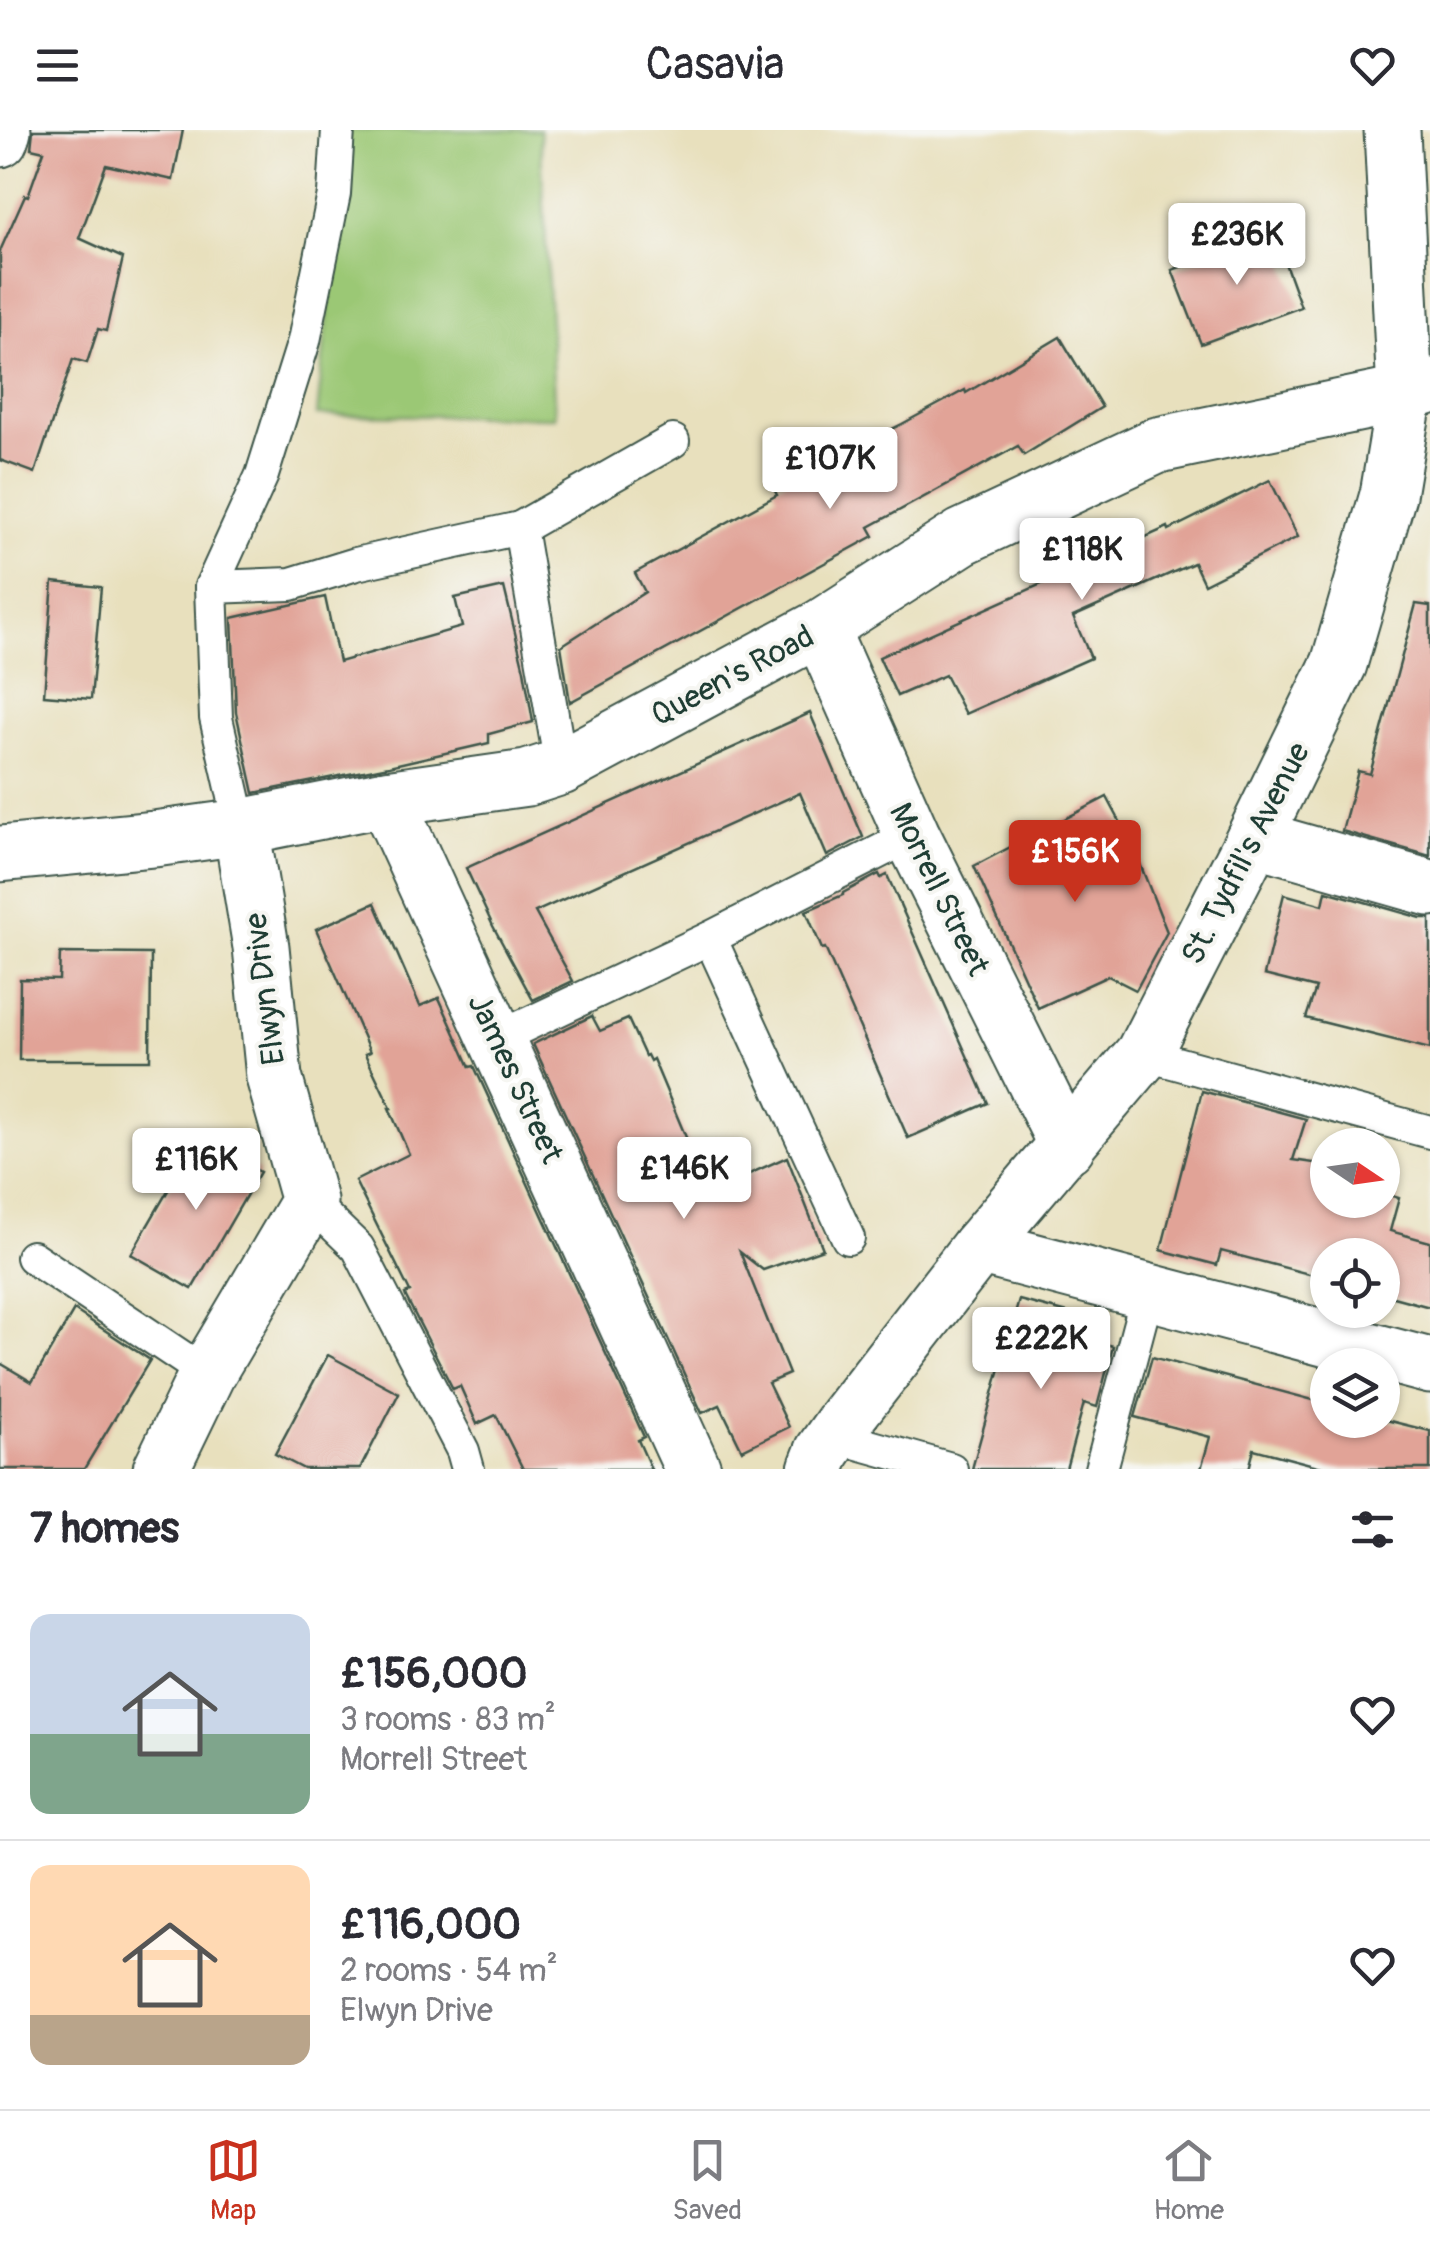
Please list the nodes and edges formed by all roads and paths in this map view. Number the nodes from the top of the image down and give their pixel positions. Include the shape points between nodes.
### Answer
1 (3, 130) edge
2 (338, 130) edge
3 (1392, 130) edge
4 (0, 139) edge
5 (1418, 390) edge
6 (673, 440) dead end
7 (520, 528) junction
8 (211, 586) junction
9 (820, 628) junction
10 (561, 767) junction
11 (386, 798) junction
12 (241, 827) junction
13 (912, 835) junction
14 (1254, 838) junction
15 (0, 854) edge
16 (1430, 888) edge
17 (710, 938) junction
18 (498, 1038) junction
19 (1143, 1054) junction
20 (1430, 1132) edge
21 (1067, 1146) junction
22 (309, 1201) junction
23 (848, 1238) dead end
24 (979, 1248) junction
25 (32, 1257) dead end
26 (1148, 1292) junction
27 (1430, 1366) edge
28 (207, 1374) junction
29 (825, 1452) edge
30 (161, 1469) edge
31 (468, 1469) edge
32 (693, 1469) edge
33 (951, 1469) edge
34 (1101, 1469) edge

1 - 4 street
2 - 8 lane via 334,194 304,341 262,475
3 - 5 street, St. Tydfil's Avenue
5 - 9 street, Queen's Road via 1158,445 962,537
5 - 14 street, St. Tydfil's Avenue via 1339,664
6 - 7 lane
7 - 8 lane via 290,584
7 - 10 lane
8 - 12 lane via 216,718
9 - 10 street, Queen's Road
9 - 13 street, Morrell Street
10 - 11 street, Queen's Road via 528,778
11 - 12 street, Queen's Road
11 - 18 street, James Street
12 - 15 street, Queen's Road
12 - 22 street, Elwyn Drive via 262,946 274,1077
13 - 17 lane
13 - 21 street, Morrell Street
14 - 16 street
14 - 19 street, St. Tydfil's Avenue
17 - 18 lane
17 - 23 lane
18 - 32 street, James Street
19 - 20 lane
19 - 21 street, St. Tydfil's Avenue
21 - 24 street, St. Tydfil's Avenue
22 - 28 street
22 - 31 lane via 358,1248
24 - 26 street
24 - 29 street, St. Tydfil's Avenue
25 - 28 lane
26 - 27 street
26 - 34 lane
28 - 30 street
29 - 33 lane

